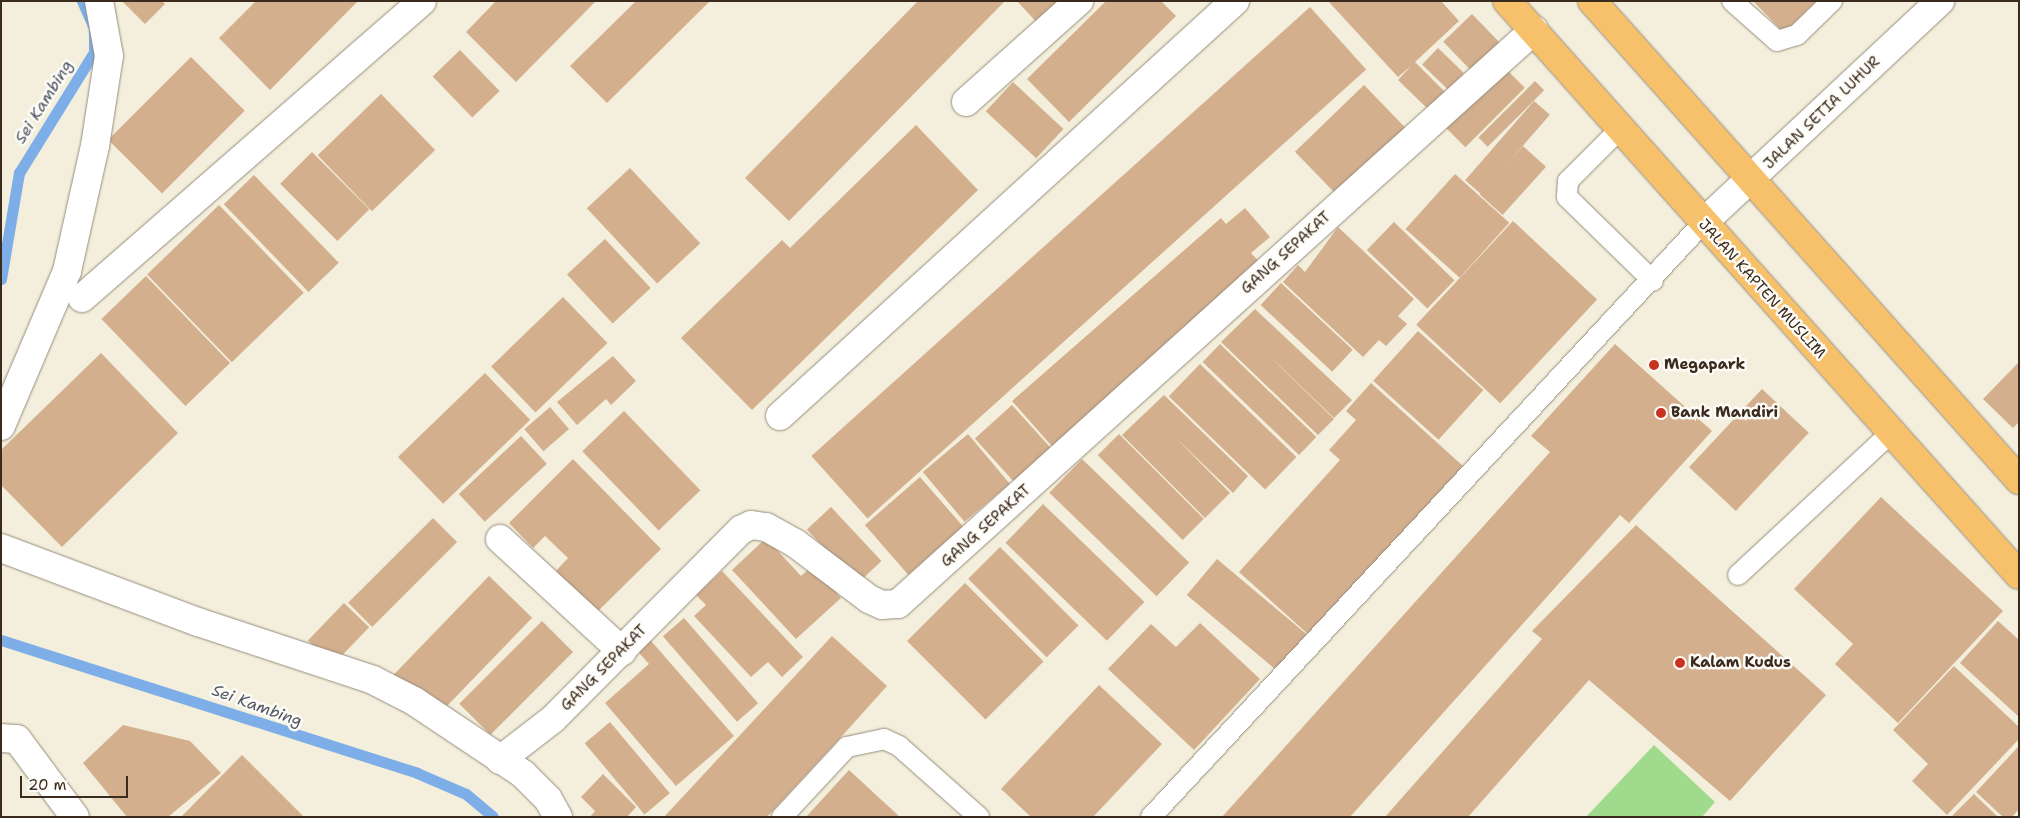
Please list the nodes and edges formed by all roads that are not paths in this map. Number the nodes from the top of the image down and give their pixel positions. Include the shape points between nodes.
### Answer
1 (98, 1) edge
2 (422, 1) edge
3 (1079, 1) edge
4 (1235, 1) edge
5 (1507, 1) edge
6 (1592, 1) edge
7 (1732, 1) edge
8 (1832, 1) edge
9 (1940, 1) edge
10 (1534, 30) junction
11 (966, 102) dead end
12 (1618, 131) junction
13 (1750, 182) junction
14 (1703, 223) junction
15 (1653, 280) junction
16 (82, 298) dead end
17 (780, 416) dead end
18 (1, 426) edge
19 (1891, 433) junction
20 (2019, 480) edge
21 (500, 538) dead end
22 (1, 548) edge
23 (2019, 575) edge
24 (1738, 576) dead end
25 (622, 651) junction
26 (1, 738) edge
27 (500, 760) junction
28 (75, 817) edge
29 (558, 817) edge
30 (782, 817) edge
31 (979, 817) edge
32 (1151, 817) edge

1 - 18 street via 109,56 95,146 67,271
2 - 16 street
3 - 11 street
4 - 17 street
5 - 10 main road, JALAN KAPTEN MUSLIM
6 - 13 main road
7 - 8 lane via 1776,41 1797,34
9 - 13 street, JALAN SETIA LUHUR
10 - 12 main road, JALAN KAPTEN MUSLIM
10 - 25 street, GANG SEPAKAT via 898,604 882,605 869,599 795,543 766,527 751,525
12 - 14 main road, JALAN KAPTEN MUSLIM
12 - 15 lane via 1568,181 1567,196
13 - 14 street, JALAN SETIA LUHUR
13 - 20 main road
14 - 15 lane
14 - 19 main road, JALAN KAPTEN MUSLIM
15 - 32 lane
19 - 23 main road, JALAN KAPTEN MUSLIM
19 - 24 lane
21 - 25 street
22 - 27 street via 198,622 373,680 414,701
25 - 27 street, GANG SEPAKAT via 553,719
26 - 28 street via 18,739
27 - 29 street via 548,799
30 - 31 lane via 847,747 884,739 899,746

